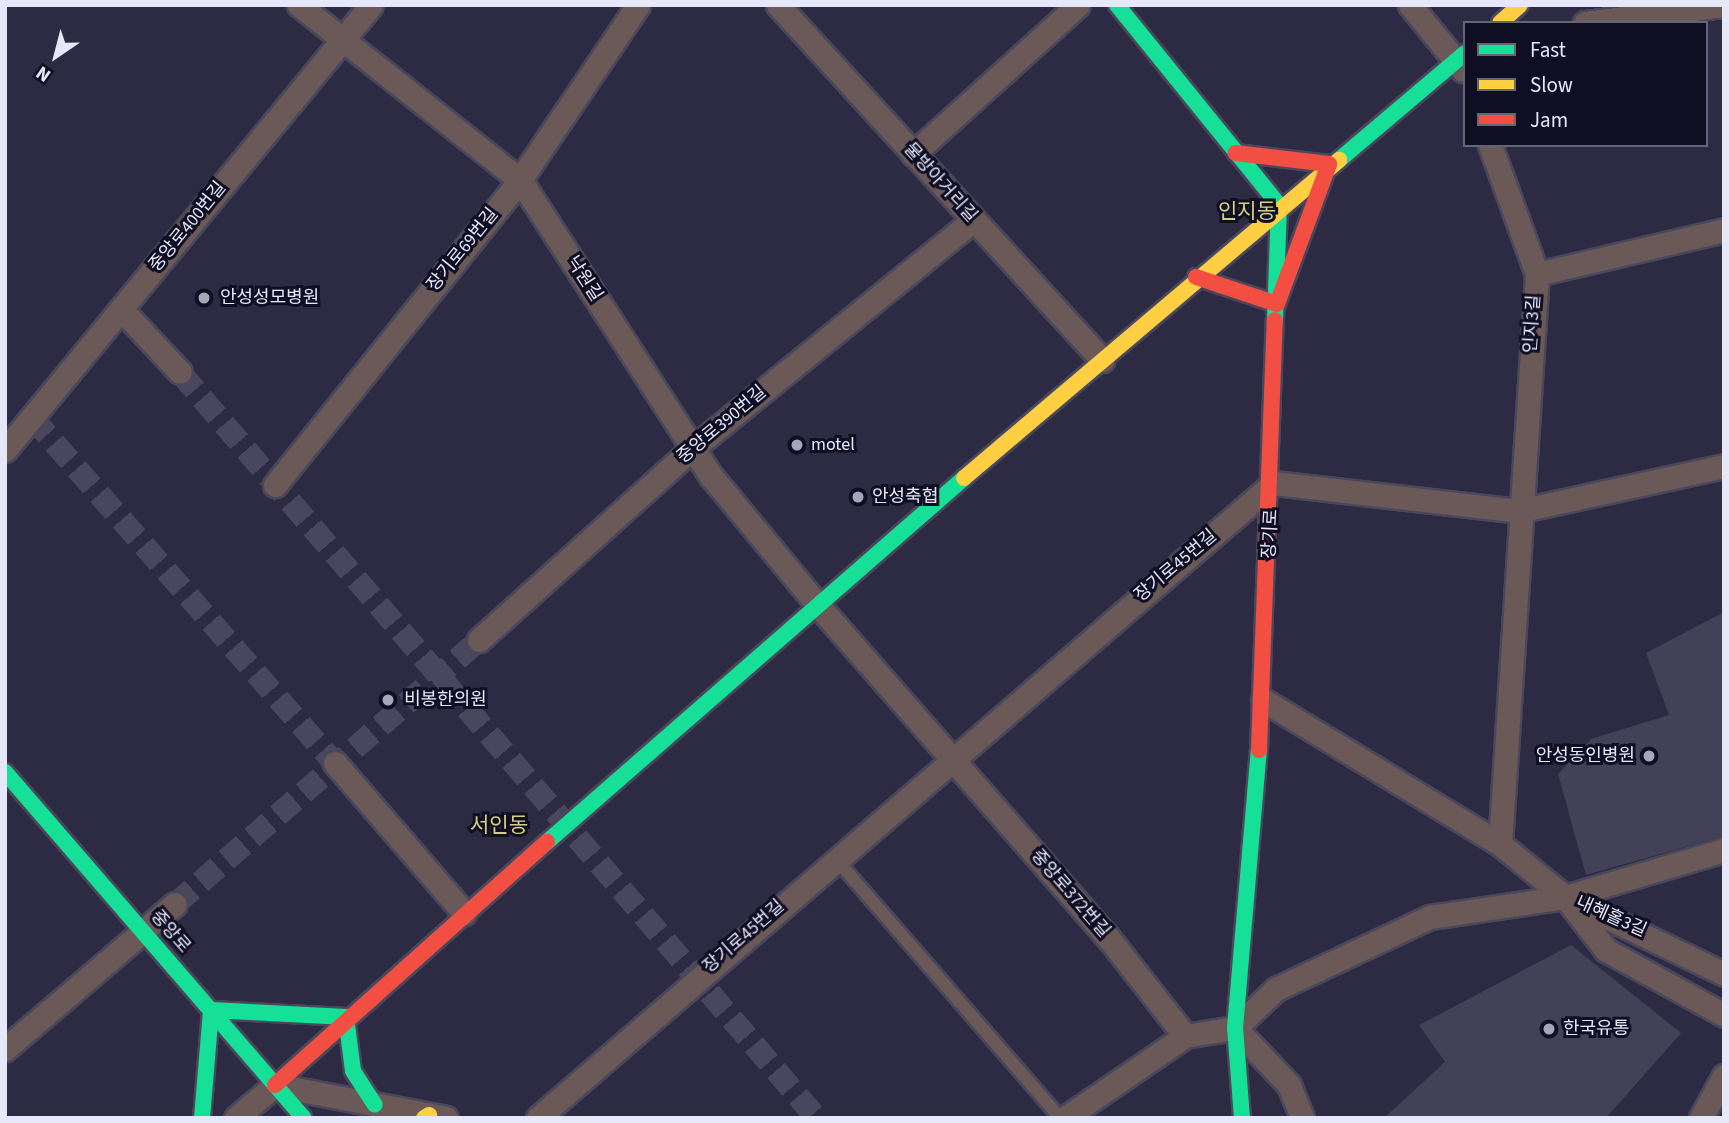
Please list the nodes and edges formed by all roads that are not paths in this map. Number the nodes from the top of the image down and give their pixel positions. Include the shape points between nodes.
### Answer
1 (299, 5) edge
2 (371, 5) edge
3 (638, 5) edge
4 (778, 5) edge
5 (1078, 5) edge
6 (1117, 5) edge
7 (1410, 5) edge
8 (1520, 5) edge
9 (1724, 5) edge
10 (1502, 21) edge
11 (1600, 21) edge
12 (343, 39) junction
13 (1463, 60) edge
14 (1491, 147) edge
15 (913, 153) junction
16 (1236, 153) junction
17 (1329, 164) junction
18 (520, 180) junction
19 (1279, 205) junction
20 (974, 220) junction
21 (1724, 230) edge
22 (1537, 274) junction
23 (1196, 277) junction
24 (1277, 304) junction
25 (121, 309) junction
26 (1102, 360) junction
27 (180, 372) tunnel mouth
28 (693, 448) junction
29 (5, 450) edge
30 (1724, 466) edge
31 (1274, 483) junction
32 (275, 485) dead end
33 (1518, 510) junction
34 (816, 603) junction
35 (480, 640) tunnel mouth
36 (1263, 700) junction
37 (950, 756) junction
38 (335, 763) tunnel mouth
39 (5, 772) edge
40 (1500, 844) junction
41 (1724, 850) edge
42 (835, 858) junction
43 (1564, 897) junction
44 (174, 904) tunnel mouth
45 (464, 913) junction
46 (143, 930) junction
47 (1724, 974) edge
48 (211, 1010) junction
49 (1724, 1015) edge
50 (346, 1017) junction
51 (1235, 1028) junction
52 (1185, 1035) junction
53 (5, 1049) edge
54 (1724, 1076) edge
55 (275, 1085) junction
56 (375, 1105) junction
57 (433, 1117) edge
58 (202, 1118) edge
59 (236, 1118) edge
60 (304, 1118) edge
61 (538, 1118) edge
62 (1062, 1118) edge
63 (1242, 1118) edge
64 (1302, 1118) edge
65 (1701, 1118) edge

1 - 12 street, 낙원길
2 - 12 street, 중앙로400번길
3 - 18 street, 장기로69번길
4 - 15 street, 물방아거리길
5 - 15 street
6 - 16 main road
7 - 13 street
8 - 10 main road
9 - 11 street
12 - 18 street, 낙원길
12 - 25 street, 중앙로400번길
13 - 17 main road
14 - 22 street, 인지3길
15 - 20 street, 물방아거리길
16 - 17 main road
16 - 19 main road
17 - 19 main road
17 - 24 main road
18 - 28 street, 낙원길
18 - 32 street, 장기로69번길
19 - 23 main road
19 - 24 main road, 장기로
20 - 26 street, 물방아거리길
20 - 28 street, 중앙로390번길
21 - 22 street
22 - 33 street, 인지3길
23 - 24 main road
23 - 26 main road
24 - 31 main road, 장기로
25 - 27 street
25 - 29 street, 중앙로400번길
26 - 34 main road
28 - 34 street, 낙원길
28 - 35 street, 중앙로390번길
30 - 33 street
31 - 33 street
31 - 36 main road, 장기로
31 - 37 street, 장기로45번길
33 - 40 street, 인지3길
34 - 37 street
34 - 45 main road
36 - 40 street
36 - 51 main road, 장기로
37 - 42 street, 장기로45번길
37 - 52 street, 중앙로372번길
38 - 45 street
39 - 46 main road, 중앙로
40 - 43 street
41 - 43 street
42 - 61 street, 장기로45번길
42 - 62 lane
43 - 47 street, 내혜홀3길
43 - 49 street, 내혜홀3길 via 1606,950
43 - 51 street via 1430,917 1276,989
44 - 46 street
45 - 50 main road
46 - 48 main road, 중앙로
46 - 53 street
48 - 50 main road
48 - 55 main road, 중앙로
48 - 58 main road
50 - 55 main road
50 - 56 main road via 353,1071
51 - 52 street
51 - 63 main road, 장기로
51 - 64 street via 1289,1085
52 - 62 street
54 - 65 street
55 - 56 street
55 - 59 street
55 - 60 main road, 중앙로
56 - 57 street

